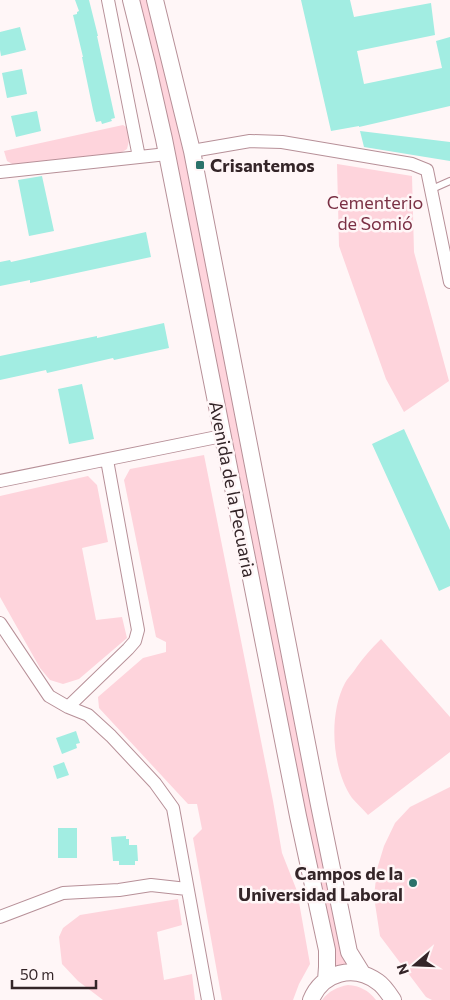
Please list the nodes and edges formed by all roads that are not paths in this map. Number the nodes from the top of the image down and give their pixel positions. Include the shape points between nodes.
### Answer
1 (108, 0) edge
2 (131, 0) edge
3 (155, 0) edge
4 (192, 151) junction
5 (167, 154) junction
6 (139, 157) junction
7 (0, 171) edge
8 (450, 182) edge
9 (432, 189) junction
10 (450, 282) edge
11 (222, 436) junction
12 (106, 460) junction
13 (0, 481) edge
14 (0, 624) edge
15 (68, 707) junction
16 (187, 889) junction
17 (0, 917) edge
18 (362, 973) junction
19 (326, 980) junction
20 (208, 1000) edge
21 (311, 1000) edge
22 (393, 1000) edge

1 - 6 street
2 - 5 street, Avenida de la Pecuaria
3 - 4 street, Avenida de la Pecuaria
4 - 9 street via 250,142 282,142 412,164 428,170
4 - 18 street, Avenida de la Pecuaria via 345,934 349,952
5 - 6 street
5 - 11 street, Avenida de la Pecuaria
6 - 7 street
8 - 9 lane
9 - 10 street
11 - 12 street
11 - 19 street, Avenida de la Pecuaria via 326,950
12 - 13 street
12 - 15 street via 138,630 128,649
14 - 15 street via 50,696
15 - 16 street via 88,715 111,736 155,783 173,808
16 - 17 street via 151,885 63,894
16 - 20 street
18 - 19 street via 351,971
18 - 22 street via 379,982
19 - 21 street

